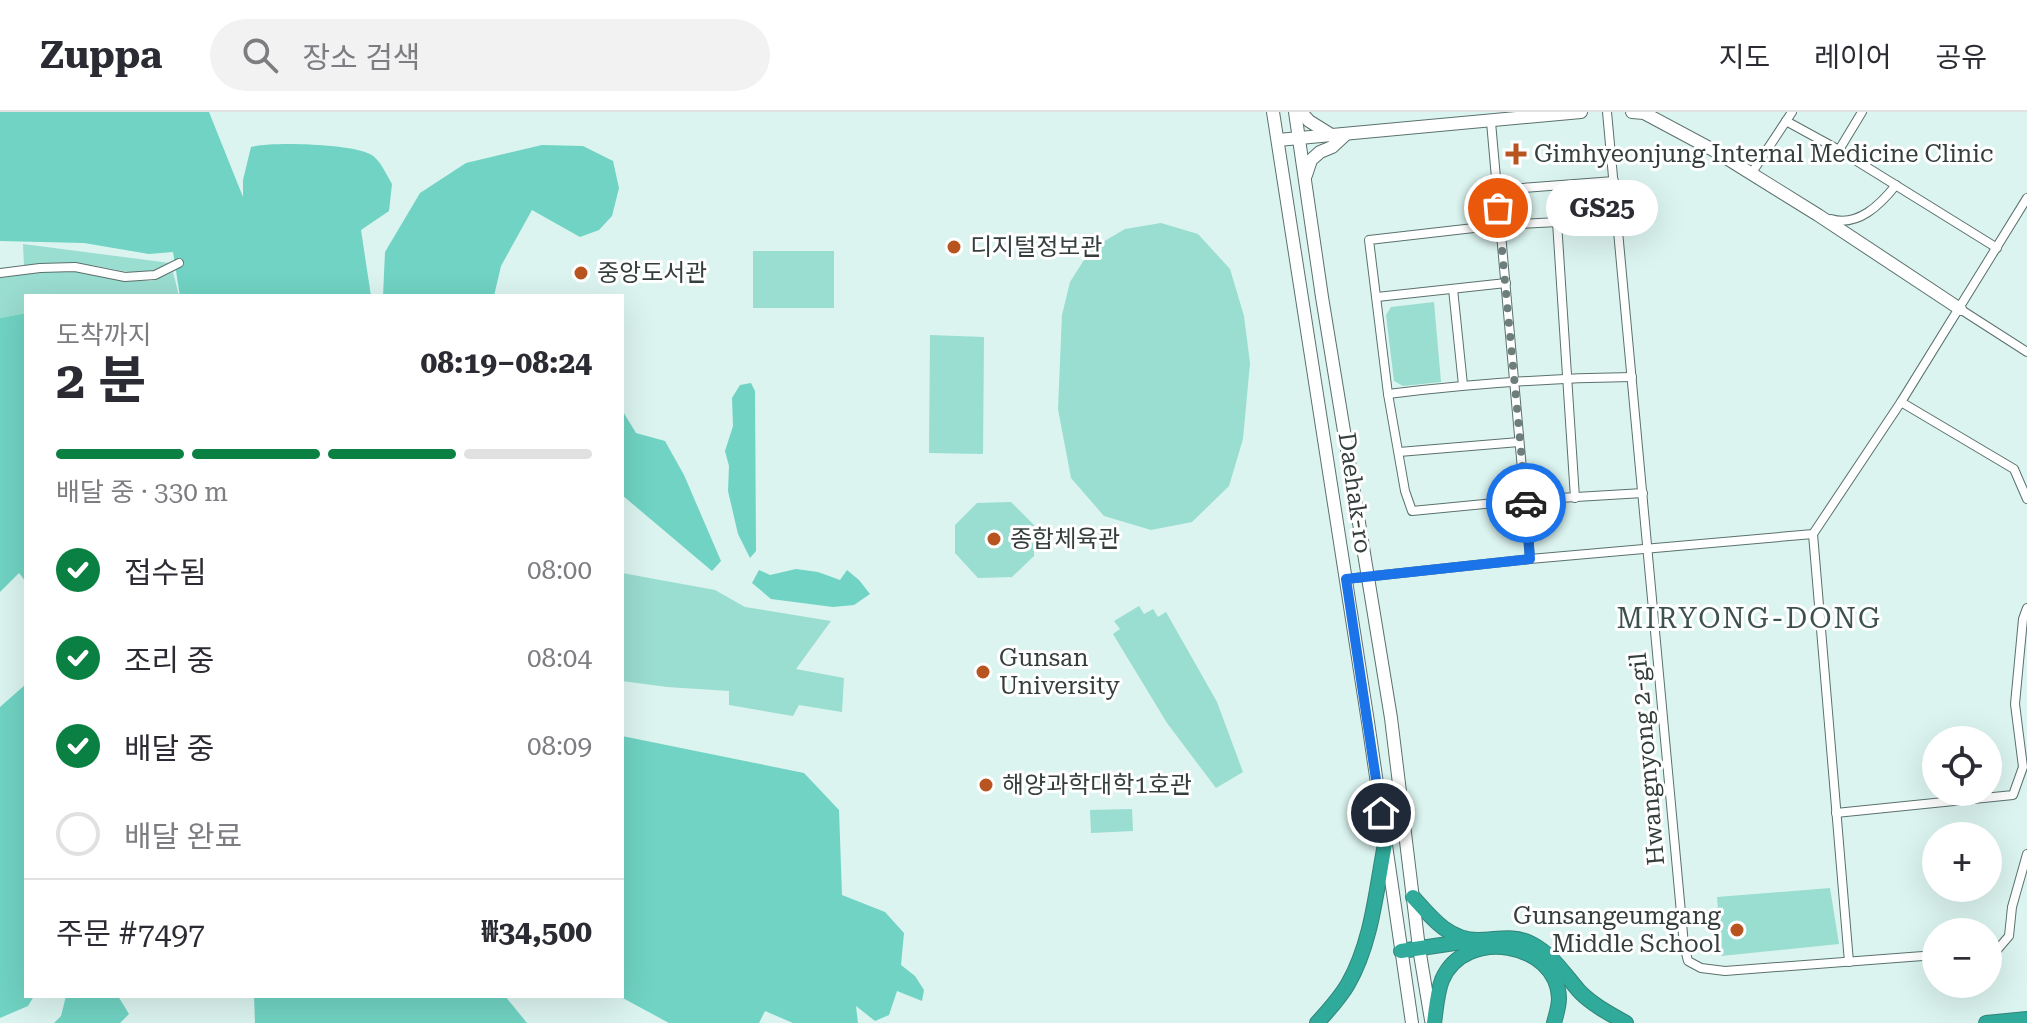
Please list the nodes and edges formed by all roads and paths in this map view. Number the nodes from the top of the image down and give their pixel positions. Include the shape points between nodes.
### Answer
1 (1273, 112) edge
2 (1298, 112) edge
3 (1581, 112) edge
4 (1607, 112) edge
5 (1640, 112) edge
6 (1792, 112) edge
7 (1862, 112) edge
8 (1475, 118) edge
9 (1786, 121) junction
10 (1491, 122) junction
11 (1339, 135) junction
12 (1299, 138) junction
13 (1278, 140) junction
14 (1839, 150) junction
15 (1751, 174) junction
16 (1305, 178) junction
17 (1614, 181) junction
18 (1896, 185) junction
19 (1496, 190) junction
20 (2027, 198) edge
21 (1818, 215) junction
22 (1617, 219) junction
23 (1557, 222) junction
24 (1500, 225) junction
25 (1997, 248) junction
26 (179, 263) dead end
27 (0, 273) edge
28 (1506, 283) junction
29 (1453, 289) junction
30 (1377, 297) junction
31 (1960, 309) junction
32 (2027, 352) edge
33 (1632, 377) junction
34 (1566, 378) junction
35 (1514, 382) junction
36 (1463, 385) junction
37 (1388, 394) junction
38 (1901, 402) junction
39 (1519, 442) junction
40 (1399, 452) junction
41 (1643, 493) junction
42 (1575, 498) junction
43 (2027, 499) edge
44 (1526, 500) junction
45 (1813, 534) junction
46 (1648, 549) junction
47 (1530, 559) junction
48 (1368, 576) junction
49 (1346, 579) junction
50 (2027, 608) edge
51 (1836, 813) junction
52 (1385, 844) junction
53 (2027, 854) edge
54 (1413, 897) junction
55 (1476, 940) junction
56 (2002, 944) edge
57 (1419, 948) junction
58 (1401, 951) junction
59 (1922, 956) edge
60 (1849, 962) junction
61 (2024, 1019) edge
62 (1317, 1023) edge
63 (1412, 1023) edge
64 (1432, 1023) edge
65 (1554, 1023) edge
66 (1626, 1023) edge
67 (1986, 1023) edge

1 - 13 street, Daehak-ro
2 - 11 street
2 - 12 street, Daehak-ro
3 - 10 street
4 - 17 street, Hwangnyong 2-gil
5 - 15 street
6 - 9 street
7 - 14 street
8 - 10 street
8 - 11 street
9 - 14 street
9 - 15 street
10 - 19 street
11 - 12 street
11 - 16 street via 1332,147 1311,160
12 - 13 street
12 - 16 street, Daehak-ro
13 - 49 street, Daehak-ro
14 - 18 street
15 - 21 street
16 - 48 street, Daehak-ro
17 - 19 street
17 - 22 street, Hwangnyong 2-gil
18 - 21 street via 1867,214 1841,222
18 - 25 street
19 - 24 street
20 - 25 street
21 - 31 street
22 - 23 street
22 - 33 street, Hwangnyong 2-gil
23 - 24 street
23 - 34 street
24 - 28 street
24 - 30 street via 1369,240
25 - 31 street
26 - 27 street via 155,275 125,277 75,267
28 - 29 street
28 - 35 street
29 - 30 street
29 - 36 street
30 - 37 street
31 - 32 street
31 - 38 street
33 - 34 street
33 - 41 street, Hwangnyong 2-gil
34 - 35 street
34 - 42 street
35 - 36 street
35 - 39 street
36 - 37 street
37 - 40 street
38 - 43 street via 2014,469
38 - 45 street
39 - 40 street
39 - 44 street
40 - 44 street via 1412,511
41 - 42 street
41 - 46 street, Hwangnyong 2-gil
42 - 44 street
44 - 47 street
45 - 46 street
45 - 51 street
46 - 47 street
46 - 60 street, Hwangnyong 2-gil via 1688,961 1725,971
47 - 48 street
48 - 49 street
48 - 54 street, Daehak-ro
49 - 52 street, Daehak-ro
50 - 51 street via 2015,704 2023,767 2013,795
51 - 60 street
52 - 58 street, Daehak-ro
52 - 62 highway via 1360,957 1348,984
53 - 56 street via 2009,936
54 - 55 highway via 1443,929
54 - 57 street, Daehak-ro
55 - 57 highway
55 - 66 highway via 1503,937 1532,944 1581,993
57 - 58 highway
57 - 64 street, Daehak-ro
58 - 63 street, Daehak-ro
59 - 60 street, Hwangnyong 2-gil
61 - 67 highway
64 - 65 highway via 1443,978 1461,956 1470,950 1506,947 1547,967 1559,997

